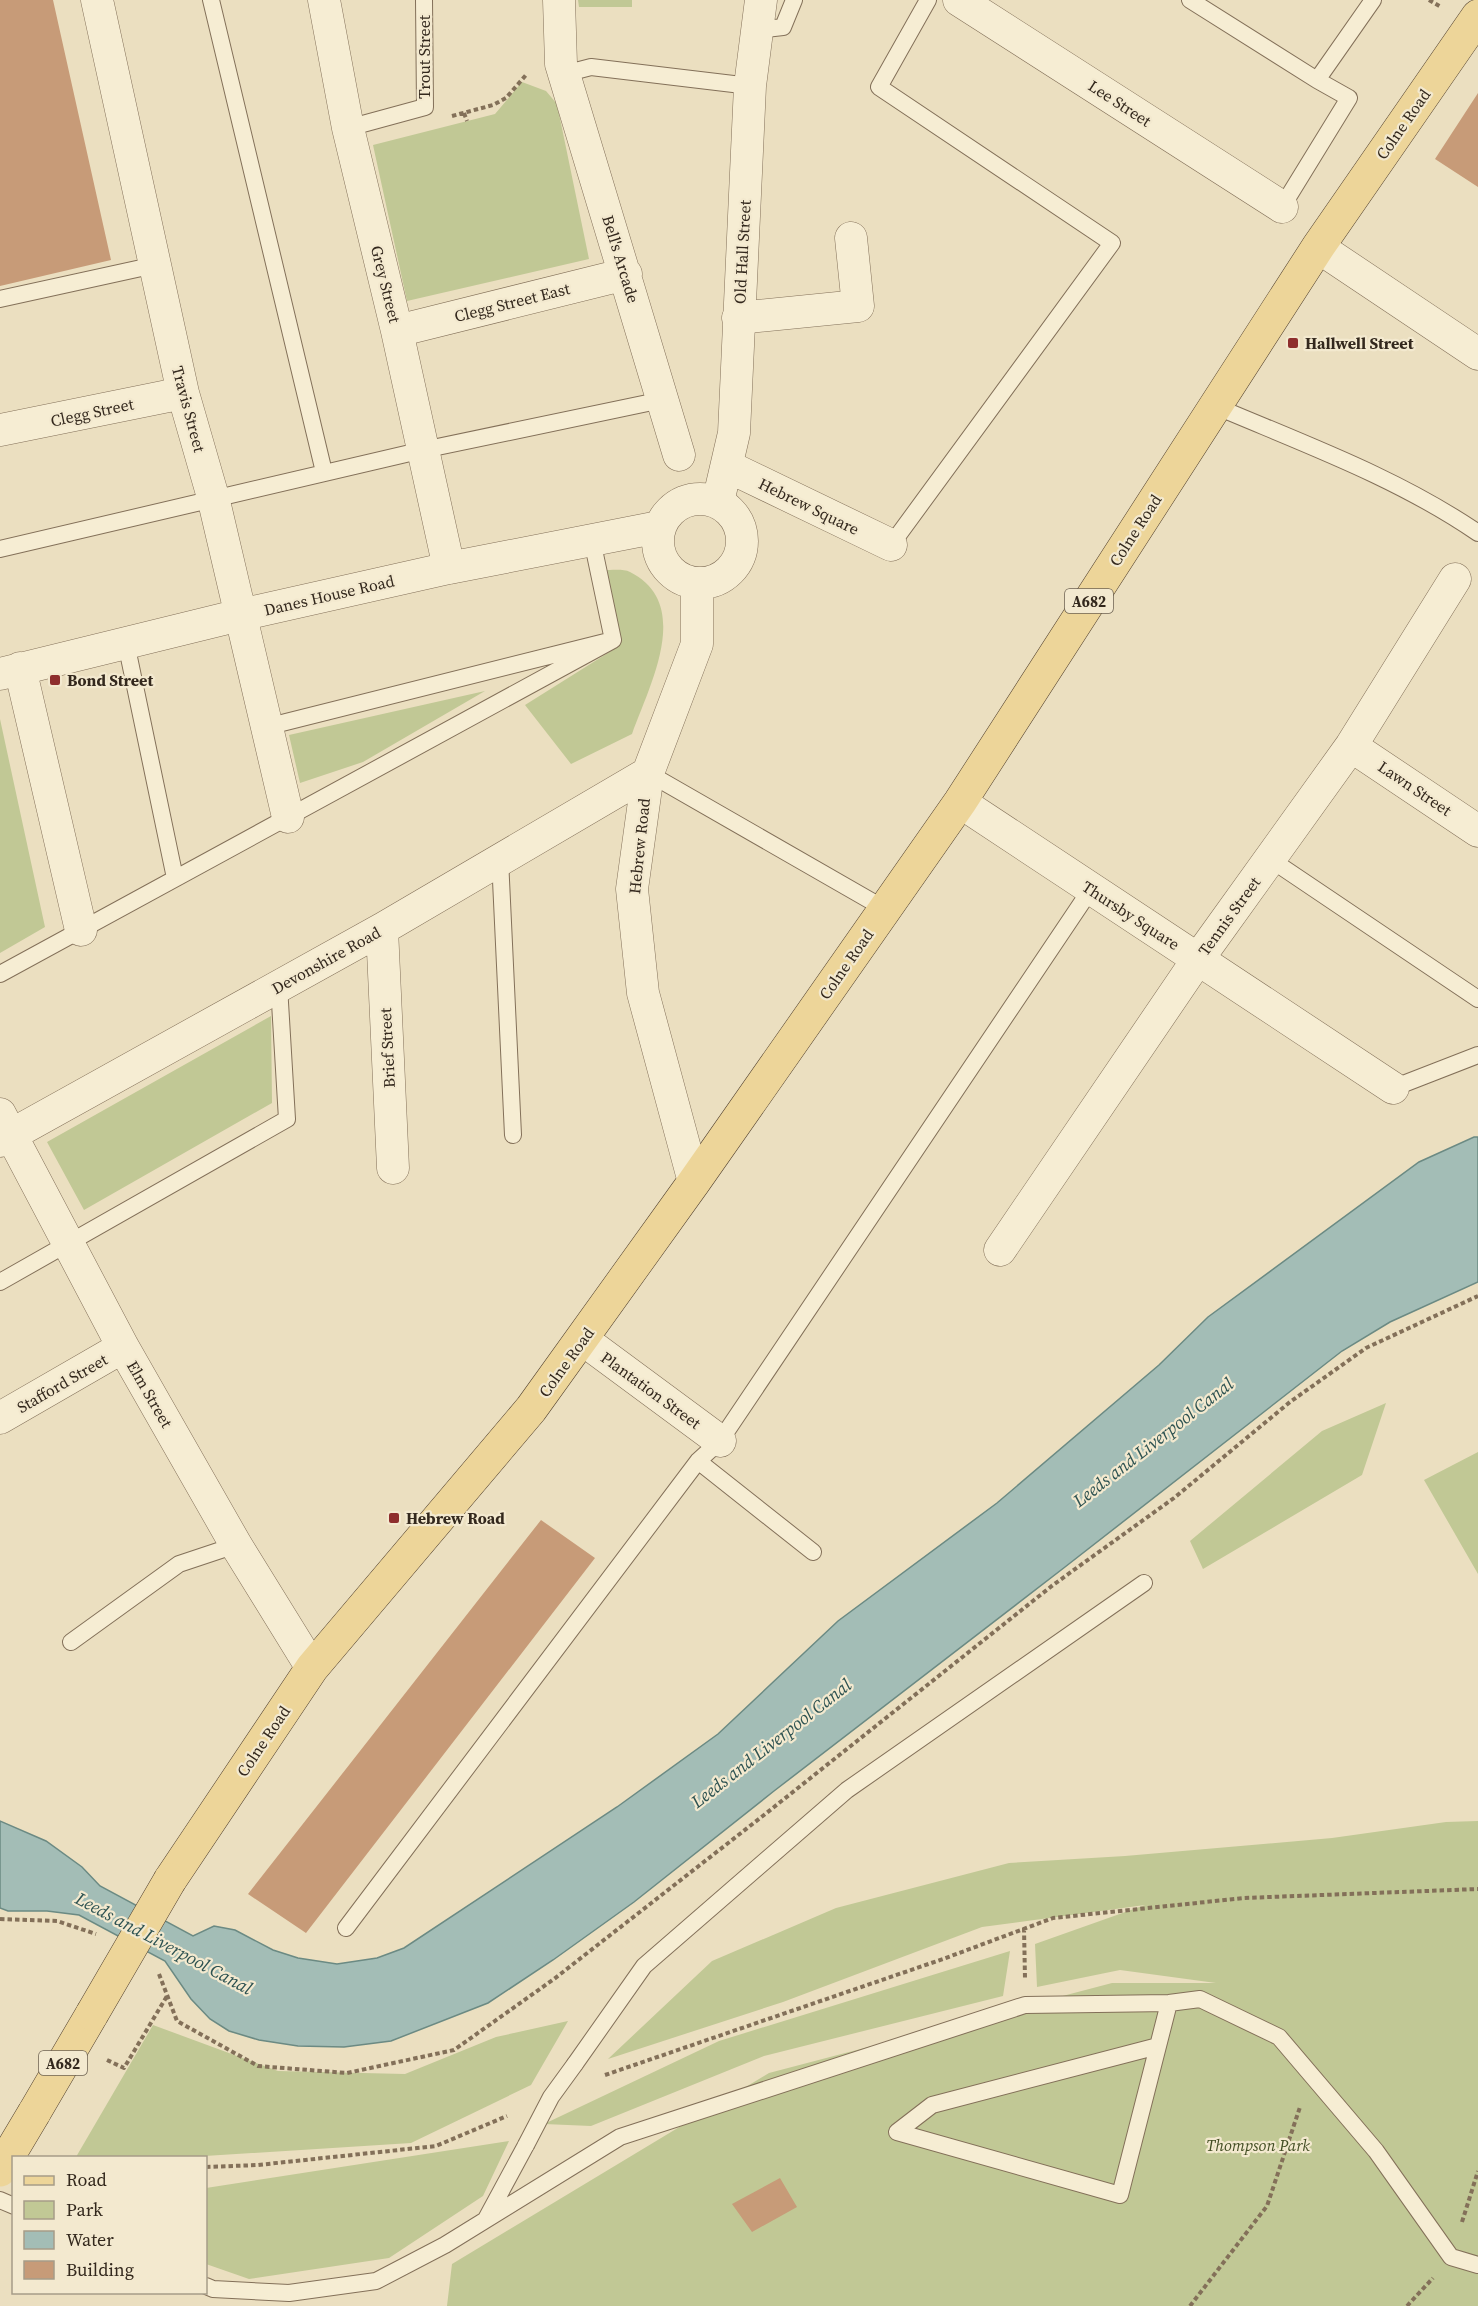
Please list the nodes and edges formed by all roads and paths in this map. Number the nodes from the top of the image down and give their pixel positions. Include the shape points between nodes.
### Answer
1 (97, 0) edge
2 (211, 0) edge
3 (324, 0) edge
4 (424, 0) edge
5 (559, 0) edge
6 (761, 0) edge
7 (794, 0) edge
8 (928, 0) edge
9 (959, 0) edge
10 (1191, 0) edge
11 (1373, 0) edge
12 (1476, 24) edge
13 (756, 30) junction
14 (562, 69) junction
15 (1317, 80) junction
16 (750, 86) junction
17 (425, 107) junction
18 (464, 113) junction
19 (467, 121) dead end
20 (348, 128) junction
21 (1282, 207) joint
22 (851, 238) dead end
23 (1318, 247) junction
24 (155, 265) junction
25 (626, 274) junction
26 (0, 299) edge
27 (738, 318) junction
28 (397, 331) junction
29 (1478, 354) edge
30 (183, 393) junction
31 (662, 400) junction
32 (1215, 406) junction
33 (0, 430) edge
34 (423, 450) junction
35 (679, 455) dead end
36 (727, 466) junction
37 (324, 472) junction
38 (213, 497) junction
39 (718, 502) junction
40 (659, 526) junction
41 (1478, 533) edge
42 (592, 540) junction
43 (891, 545) joint
44 (0, 549) edge
45 (449, 568) junction
46 (1455, 579) dead end
47 (697, 583) junction
48 (240, 615) junction
49 (613, 640) junction
50 (126, 643) junction
51 (10, 671) edge
52 (266, 727) junction
53 (1352, 746) junction
54 (648, 773) junction
55 (960, 802) junction
56 (288, 817) junction
57 (1478, 831) edge
58 (500, 859) junction
59 (1270, 859) junction
60 (175, 878) junction
61 (1091, 889) junction
62 (885, 909) junction
63 (382, 928) junction
64 (81, 930) junction
65 (1198, 959) junction
66 (0, 974) edge
67 (279, 986) junction
68 (1478, 999) edge
69 (1478, 1054) edge
70 (1393, 1088) joint
71 (4, 1130) edge
72 (513, 1135) dead end
73 (393, 1168) dead end
74 (694, 1182) junction
75 (68, 1242) junction
76 (1000, 1250) dead end
77 (0, 1282) edge
78 (1478, 1296) edge
79 (582, 1339) junction
80 (123, 1347) junction
81 (0, 1418) edge
82 (709, 1451) junction
83 (236, 1545) junction
84 (813, 1552) dead end
85 (1144, 1583) dead end
86 (71, 1642) dead end
87 (312, 1668) junction
88 (1478, 1889) edge
89 (0, 1919) edge
90 (346, 1928) dead end
91 (1024, 1928) junction
92 (105, 1939) dead end
93 (155, 1965) dead end
94 (167, 1996) junction
95 (1169, 2003) junction
96 (1025, 2005) junction
97 (74, 2044) junction
98 (1158, 2046) junction
99 (1311, 2074) junction
100 (551, 2097) junction
101 (207, 2167) edge
102 (0, 2170) edge
103 (486, 2220) junction
104 (1478, 2265) edge
105 (207, 2286) edge
106 (1190, 2306) edge

1 - 24 street, Travis Street
2 - 37 lane
3 - 20 street, Grey Street
4 - 17 lane, Trout Street
5 - 14 street, Bell's Arcade
6 - 13 street, Old Hall Street
7 - 13 lane via 783,27
8 - 43 lane via 879,87 1112,243
9 - 21 street, Lee Street
10 - 15 lane
11 - 15 lane
12 - 23 main road, Colne Road / A682
13 - 16 street, Old Hall Street
14 - 16 lane via 591,67
14 - 18 path via 528,72 506,98
14 - 25 street, Bell's Arcade
15 - 21 lane via 1349,98
16 - 27 street, Old Hall Street
17 - 18 path via 442,119
17 - 20 lane, Trout Street
18 - 19 path
20 - 28 street, Grey Street
22 - 27 street via 858,306
23 - 29 street
23 - 32 main road, Colne Road / A682
24 - 26 lane
24 - 30 street, Travis Street
25 - 28 street, Clegg Street East
25 - 31 street, Bell's Arcade
27 - 36 street, Old Hall Street via 734,433
28 - 34 street, Grey Street
30 - 33 street, Clegg Street
30 - 38 street, Travis Street
31 - 34 lane
31 - 35 street, Bell's Arcade
32 - 41 lane via 1348,463 1451,514
32 - 55 main road, Colne Road / A682
34 - 37 lane
34 - 45 street, Grey Street
36 - 39 street, Old Hall Street
36 - 43 street, Hebrew Square
37 - 38 lane
38 - 44 lane
38 - 48 street, Travis Street
39 - 40 street via 698,498 678,504
39 - 47 street via 739,526 739,557 728,572 712,581
40 - 42 street, Danes House Road
40 - 47 street via 657,546 666,567 680,578
42 - 45 street, Danes House Road
42 - 49 lane
45 - 48 street, Danes House Road
46 - 53 street, Tennis Street
47 - 54 street, Hebrew Road via 697,644
48 - 50 street, Danes House Road
48 - 52 street, Travis Street
49 - 52 lane
49 - 56 lane
50 - 51 street, Danes House Road
50 - 60 lane
51 - 64 street
52 - 56 street, Travis Street
53 - 57 street, Lawn Street
53 - 59 street, Tennis Street
54 - 58 street, Devonshire Road
54 - 62 lane
54 - 74 street, Hebrew Road via 632,889 643,993
55 - 61 street, Thursby Square
55 - 62 main road, Colne Road / A682
56 - 60 lane
58 - 63 street, Devonshire Road
58 - 72 lane
59 - 65 street, Tennis Street
59 - 68 lane
60 - 64 lane
61 - 65 street, Thursby Square
61 - 82 lane
62 - 74 main road, Colne Road / A682
63 - 67 street, Devonshire Road
63 - 73 street, Brief Street
64 - 66 lane
65 - 70 street, Thursby Square
65 - 76 street, Tennis Street
67 - 71 street, Devonshire Road
67 - 75 lane via 287,1119
69 - 70 lane
71 - 75 street, Elm Street
74 - 79 main road, Colne Road / A682
75 - 77 lane
75 - 80 street, Elm Street
78 - 94 path via 1366,1348 1290,1402 1174,1498 1053,1585 554,1979 454,2050 347,2073 258,2066 177,2021
79 - 82 street, Plantation Street
79 - 87 main road, Colne Road / A682 via 531,1409
80 - 81 street, Stafford Street
80 - 83 street, Elm Street
82 - 84 lane
82 - 90 lane
83 - 86 lane via 179,1564
83 - 87 street, Elm Street
85 - 100 lane, bridge via 847,1790 644,1966
87 - 97 main road, Colne Road / A682, bridge via 170,1880
88 - 91 path via 1244,1898 1053,1918
89 - 92 path via 57,1921
91 - 96 path
91 - 100 path via 618,2069
93 - 94 path
94 - 97 path via 124,2068
95 - 96 lane
95 - 98 lane
95 - 99 lane via 1200,2000 1279,2037
96 - 103 lane via 620,2137
97 - 102 main road, A682, bridge
98 - 98 lane via 1120,2195 897,2132 932,2105
99 - 104 lane via 1376,2151 1451,2257
99 - 106 path via 1267,2206
100 - 101 path via 436,2146
100 - 103 lane, bridge
103 - 105 lane via 376,2281 289,2293

